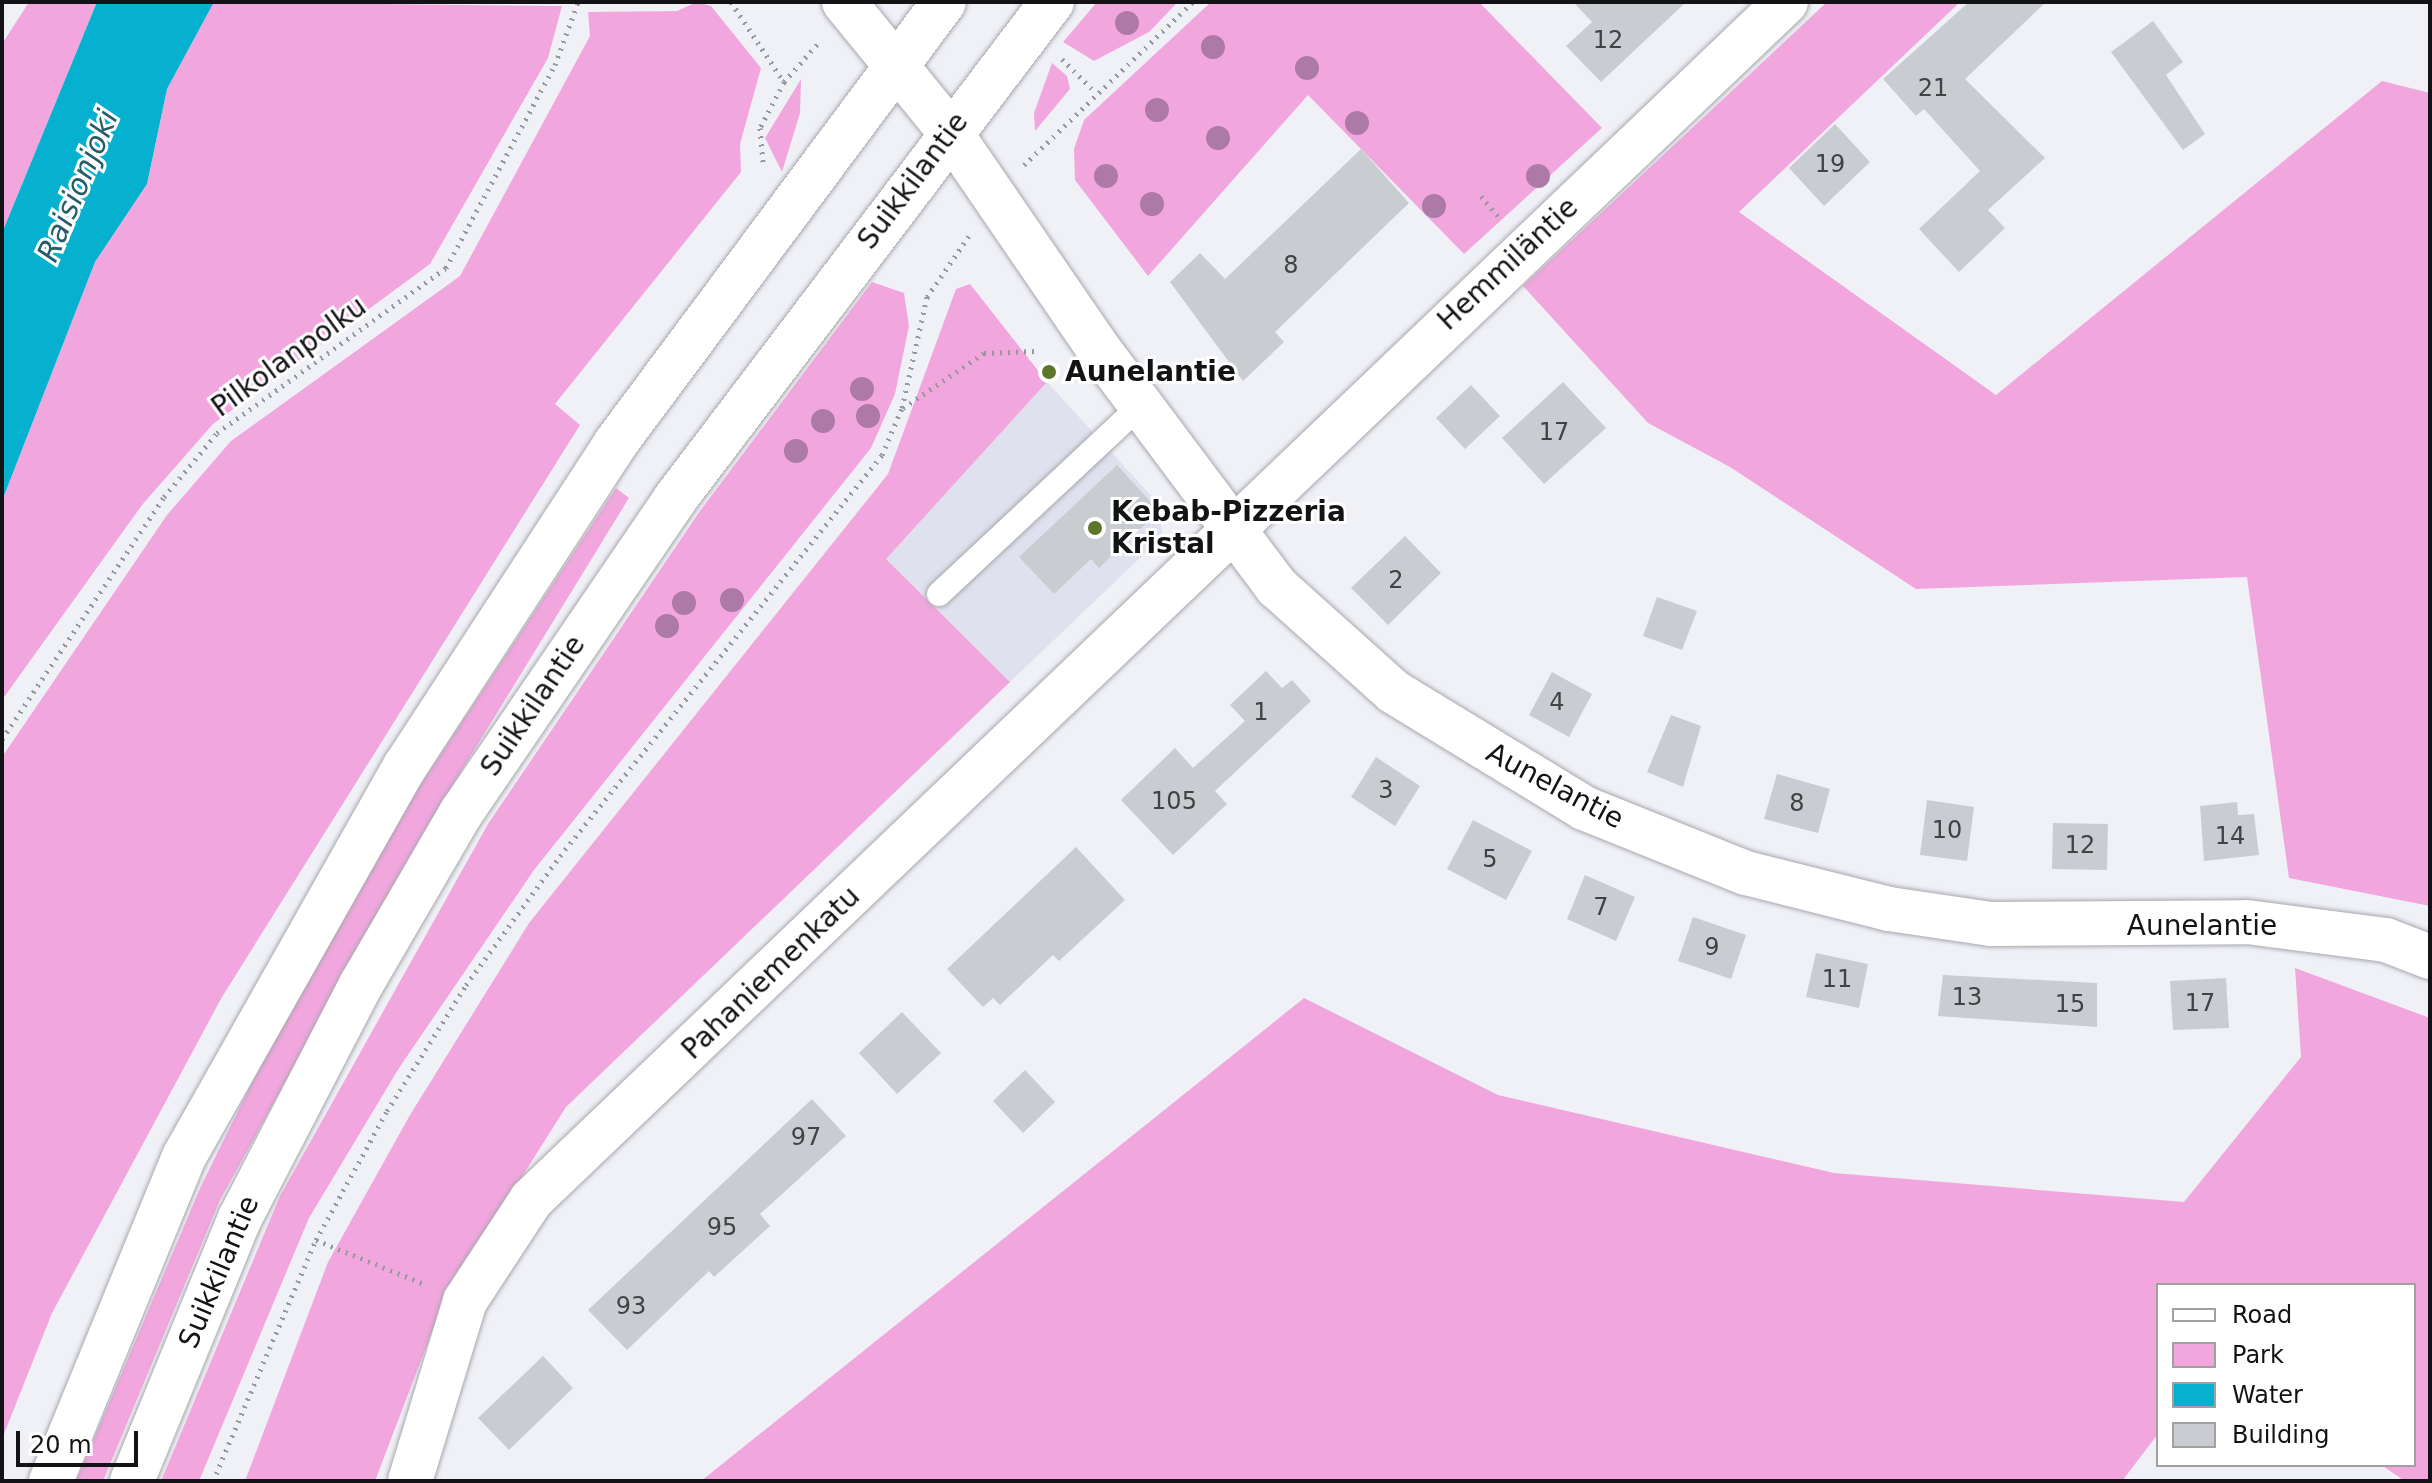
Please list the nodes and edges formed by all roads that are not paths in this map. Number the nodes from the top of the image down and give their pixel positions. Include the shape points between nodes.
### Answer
1 (844, 2) edge
2 (944, 2) edge
3 (1052, 2) edge
4 (1786, 2) edge
5 (896, 66) junction
6 (950, 132) junction
7 (1140, 406) junction
8 (1230, 527) junction
9 (939, 594) dead end
10 (2430, 957) edge
11 (51, 1481) edge
12 (132, 1481) edge
13 (410, 1481) edge

1 - 5 street, Aunelantie
2 - 5 street
3 - 6 street, Suikkilantie
4 - 8 street, Hemmiläntie
5 - 6 street, Aunelantie
5 - 11 street via 615,444 406,765 185,1155
6 - 7 street, Aunelantie
6 - 12 street, Suikkilantie via 675,499 461,813 246,1205
7 - 8 street, Aunelantie
7 - 9 lane
8 - 10 street, Aunelantie via 1277,587 1394,692 1584,808 1746,873 1889,909 1991,924 2247,922 2386,940
8 - 13 street, Pahaniemenkatu via 531,1200 465,1301

